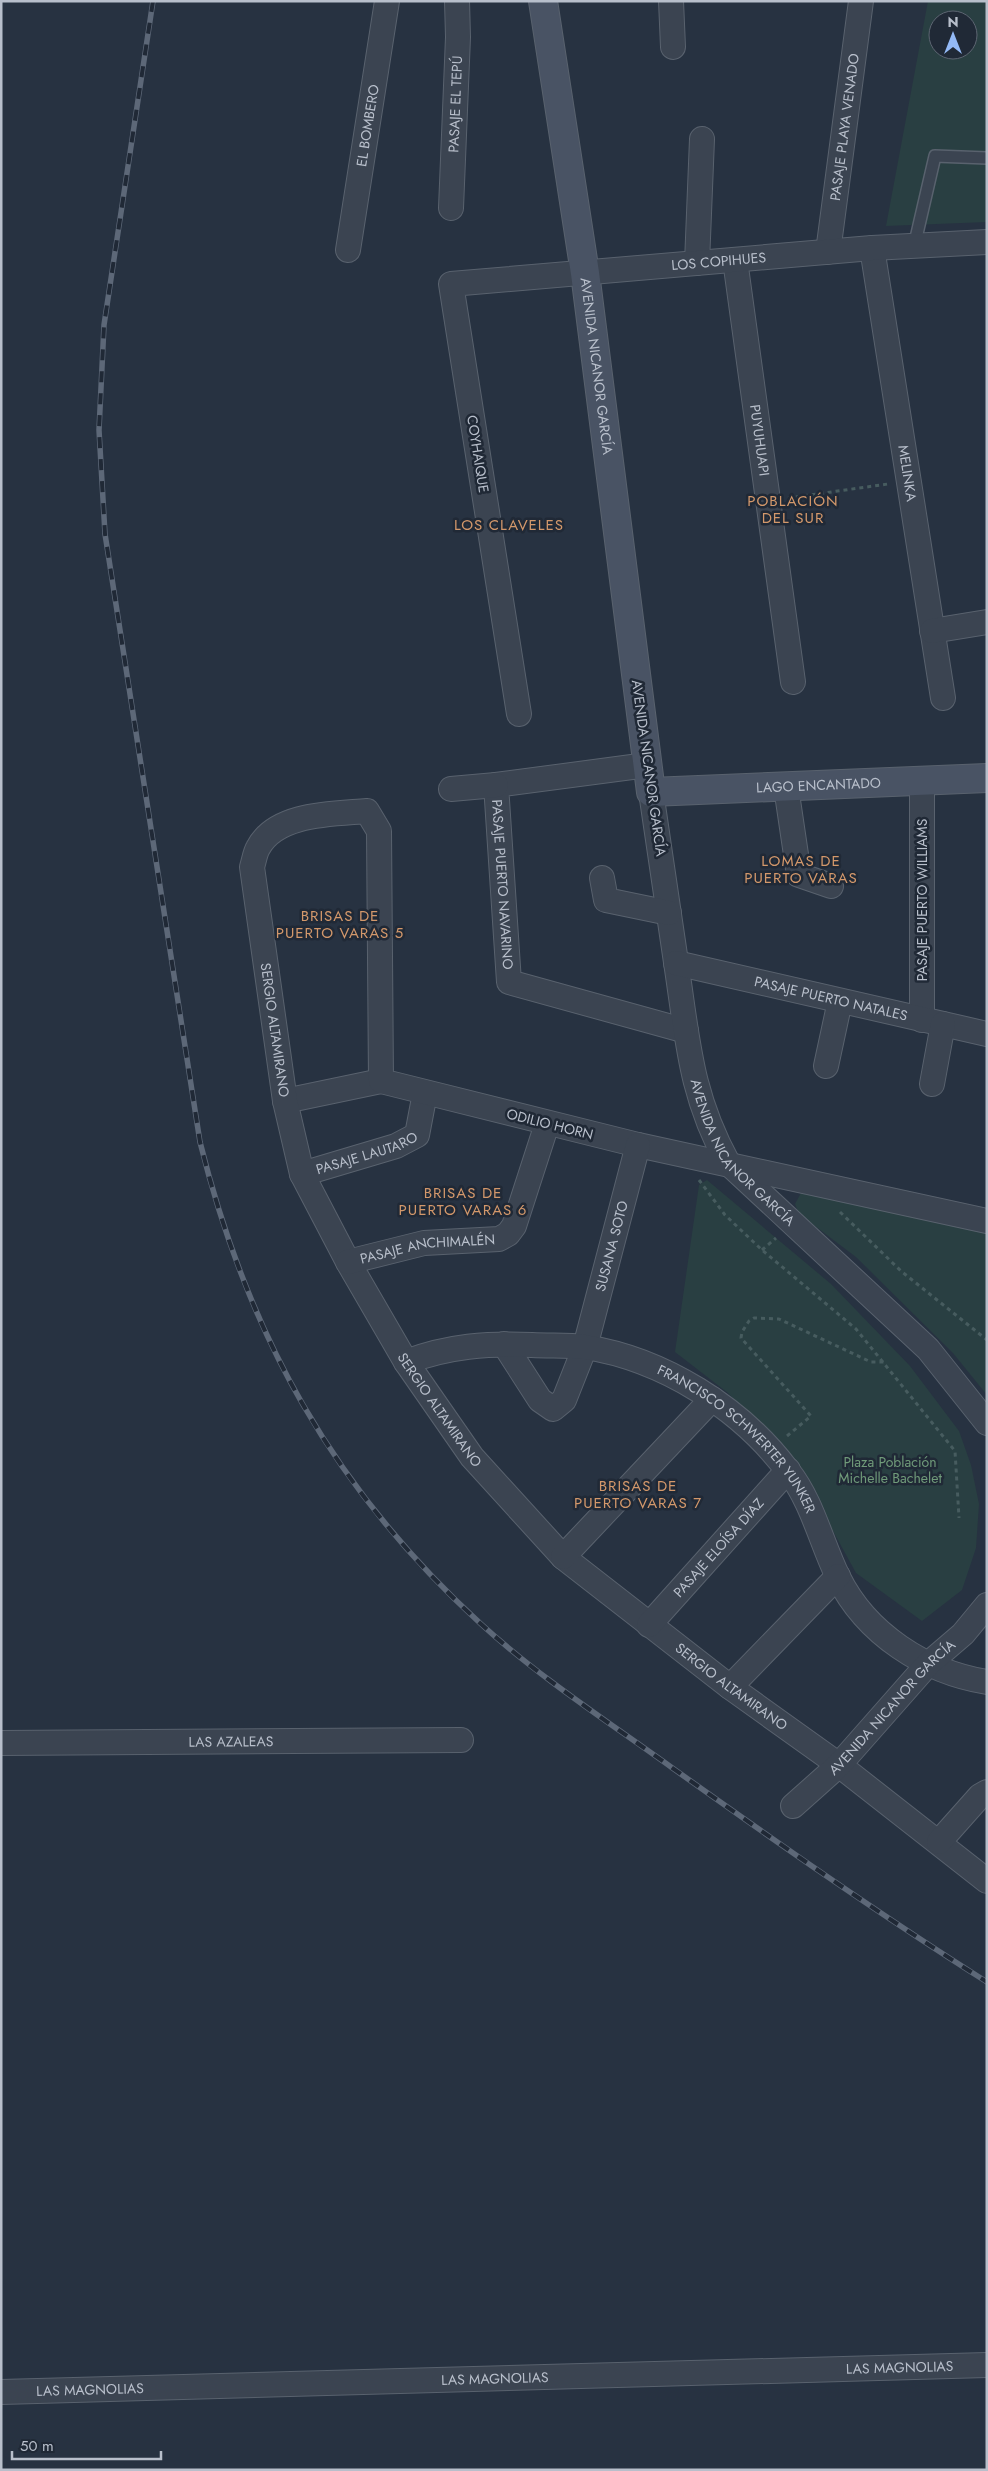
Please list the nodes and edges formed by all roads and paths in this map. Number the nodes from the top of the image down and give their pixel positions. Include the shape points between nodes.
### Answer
1 (388, 1) edge
2 (457, 1) edge
3 (543, 1) edge
4 (671, 1) edge
5 (861, 1) edge
6 (673, 47) dead end
7 (702, 139) dead end
8 (987, 158) edge
9 (451, 208) dead end
10 (987, 242) edge
11 (910, 246) junction
12 (872, 248) junction
13 (348, 250) dead end
14 (828, 252) junction
15 (735, 260) junction
16 (697, 263) junction
17 (585, 273) junction
18 (451, 284) joint
19 (908, 481) junction
20 (768, 501) junction
21 (987, 622) edge
22 (932, 631) junction
23 (793, 682) dead end
24 (942, 698) dead end
25 (519, 714) dead end
26 (647, 765) junction
27 (987, 778) edge
28 (922, 781) junction
29 (496, 785) junction
30 (786, 787) junction
31 (451, 789) dead end
32 (651, 792) junction
33 (602, 878) dead end
34 (831, 886) dead end
35 (669, 913) junction
36 (676, 963) junction
37 (840, 1001) junction
38 (933, 1022) junction
39 (686, 1031) junction
40 (987, 1034) edge
41 (826, 1066) dead end
42 (381, 1081) junction
43 (932, 1084) dead end
44 (425, 1093) junction
45 (285, 1101) junction
46 (547, 1124) junction
47 (638, 1145) junction
48 (684, 1154) junction
49 (728, 1163) junction
50 (302, 1174) junction
51 (794, 1178) junction
52 (818, 1183) junction
53 (782, 1212) junction
54 (987, 1221) edge
55 (348, 1262) junction
56 (987, 1340) edge
57 (504, 1344) junction
58 (585, 1347) junction
59 (406, 1362) junction
60 (884, 1362) junction
61 (712, 1399) junction
62 (987, 1423) edge
63 (769, 1450) junction
64 (788, 1470) junction
65 (959, 1518) dead end
66 (563, 1557) junction
67 (838, 1576) junction
68 (987, 1605) edge
69 (649, 1625) junction
70 (928, 1664) junction
71 (987, 1682) edge
72 (730, 1687) junction
73 (461, 1740) dead end
74 (1, 1743) edge
75 (839, 1765) junction
76 (987, 1792) edge
77 (793, 1806) dead end
78 (939, 1842) junction
79 (987, 1881) edge
80 (987, 2365) edge
81 (1, 2392) edge

1 - 13 street, EL BOMBERO
2 - 9 street, PASAJE EL TEPÚ
3 - 17 street, AVENIDA NICANOR GARCÍA
4 - 6 street
5 - 14 street, PASAJE PLAYA VENADO
7 - 16 street
8 - 11 lane via 935,156 916,238
10 - 11 street, LOS COPIHUES
11 - 12 street, LOS COPIHUES
12 - 14 street, LOS COPIHUES
12 - 19 street, MELINKA
14 - 15 street, LOS COPIHUES
15 - 16 street, LOS COPIHUES
15 - 20 street, PUYUHUAPI
16 - 17 street, LOS COPIHUES
17 - 18 street, LOS COPIHUES
17 - 26 street, AVENIDA NICANOR GARCÍA
18 - 25 street, COYHAIQUE
19 - 20 path
19 - 22 street, MELINKA
20 - 23 street, PUYUHUAPI
21 - 22 street
22 - 24 street, MELINKA
26 - 29 street, PASAJE PUERTO NAVARINO
26 - 32 street, AVENIDA NICANOR GARCÍA
27 - 28 street, LAGO ENCANTADO
28 - 30 street, LAGO ENCANTADO
28 - 38 street, PASAJE PUERTO WILLIAMS
29 - 31 street, PASAJE PUERTO NAVARINO
29 - 39 street, PASAJE PUERTO NAVARINO via 508,982
30 - 32 street, LAGO ENCANTADO
30 - 34 street via 799,875
32 - 35 street, AVENIDA NICANOR GARCÍA
33 - 35 street via 606,900
35 - 36 street, AVENIDA NICANOR GARCÍA
36 - 37 street, PASAJE PUERTO NATALES
36 - 39 street, AVENIDA NICANOR GARCÍA
37 - 38 street, PASAJE PUERTO NATALES
37 - 41 street
38 - 40 street, PASAJE PUERTO NATALES
38 - 43 street, PASAJE PUERTO WILLIAMS
39 - 49 street, AVENIDA NICANOR GARCÍA via 700,1103
42 - 44 street, ODILIO HORN
42 - 45 street
42 - 45 street, SERGIO ALTAMIRANO via 379,831 367,811 306,816 271,832 258,848 252,866
44 - 46 street, ODILIO HORN
44 - 50 street, PASAJE LAUTARO via 417,1135 396,1146
45 - 50 street, SERGIO ALTAMIRANO
46 - 47 street, ODILIO HORN
46 - 55 street, PASAJE ANCHIMALÉN via 514,1226 508,1234 499,1239 424,1243
47 - 48 street, ODILIO HORN
47 - 58 street, SUSANA SOTO
48 - 49 street, ODILIO HORN
48 - 60 path via 691,1169 725,1215 779,1267 856,1329
49 - 51 street, ODILIO HORN
49 - 53 street, AVENIDA NICANOR GARCÍA
50 - 55 street, SERGIO ALTAMIRANO
51 - 52 street, ODILIO HORN
51 - 53 street via 787,1181 779,1193
52 - 54 street, ODILIO HORN
52 - 56 path via 843,1216 894,1264
53 - 62 street, AVENIDA NICANOR GARCÍA via 928,1349
55 - 59 street, SERGIO ALTAMIRANO
57 - 58 street, FRANCISCO SCHWERTER YUNKER
57 - 58 street, SUSANA SOTO via 540,1400 553,1409 564,1400
57 - 59 street, FRANCISCO SCHWERTER YUNKER via 460,1347
58 - 61 street, FRANCISCO SCHWERTER YUNKER via 650,1367
59 - 66 street, SERGIO ALTAMIRANO via 472,1457
60 - 63 path via 871,1362 779,1319 754,1318 749,1321 741,1338 811,1416
60 - 65 path via 955,1451
61 - 63 street, FRANCISCO SCHWERTER YUNKER
61 - 66 street
63 - 64 street, FRANCISCO SCHWERTER YUNKER
64 - 67 street, FRANCISCO SCHWERTER YUNKER
64 - 69 street, PASAJE ELOÍSA DÍAZ
66 - 69 street, SERGIO ALTAMIRANO
67 - 70 street, FRANCISCO SCHWERTER YUNKER via 851,1602 872,1624
67 - 72 street
68 - 70 street, AVENIDA NICANOR GARCÍA via 963,1634
69 - 72 street, SERGIO ALTAMIRANO
70 - 71 street, FRANCISCO SCHWERTER YUNKER via 948,1673
70 - 75 street, AVENIDA NICANOR GARCÍA
72 - 75 street, SERGIO ALTAMIRANO
73 - 74 street, LAS AZALEAS
75 - 77 street, AVENIDA NICANOR GARCÍA
75 - 78 street, SERGIO ALTAMIRANO
76 - 78 street
78 - 79 street, SERGIO ALTAMIRANO
80 - 81 street, LAS MAGNOLIAS

